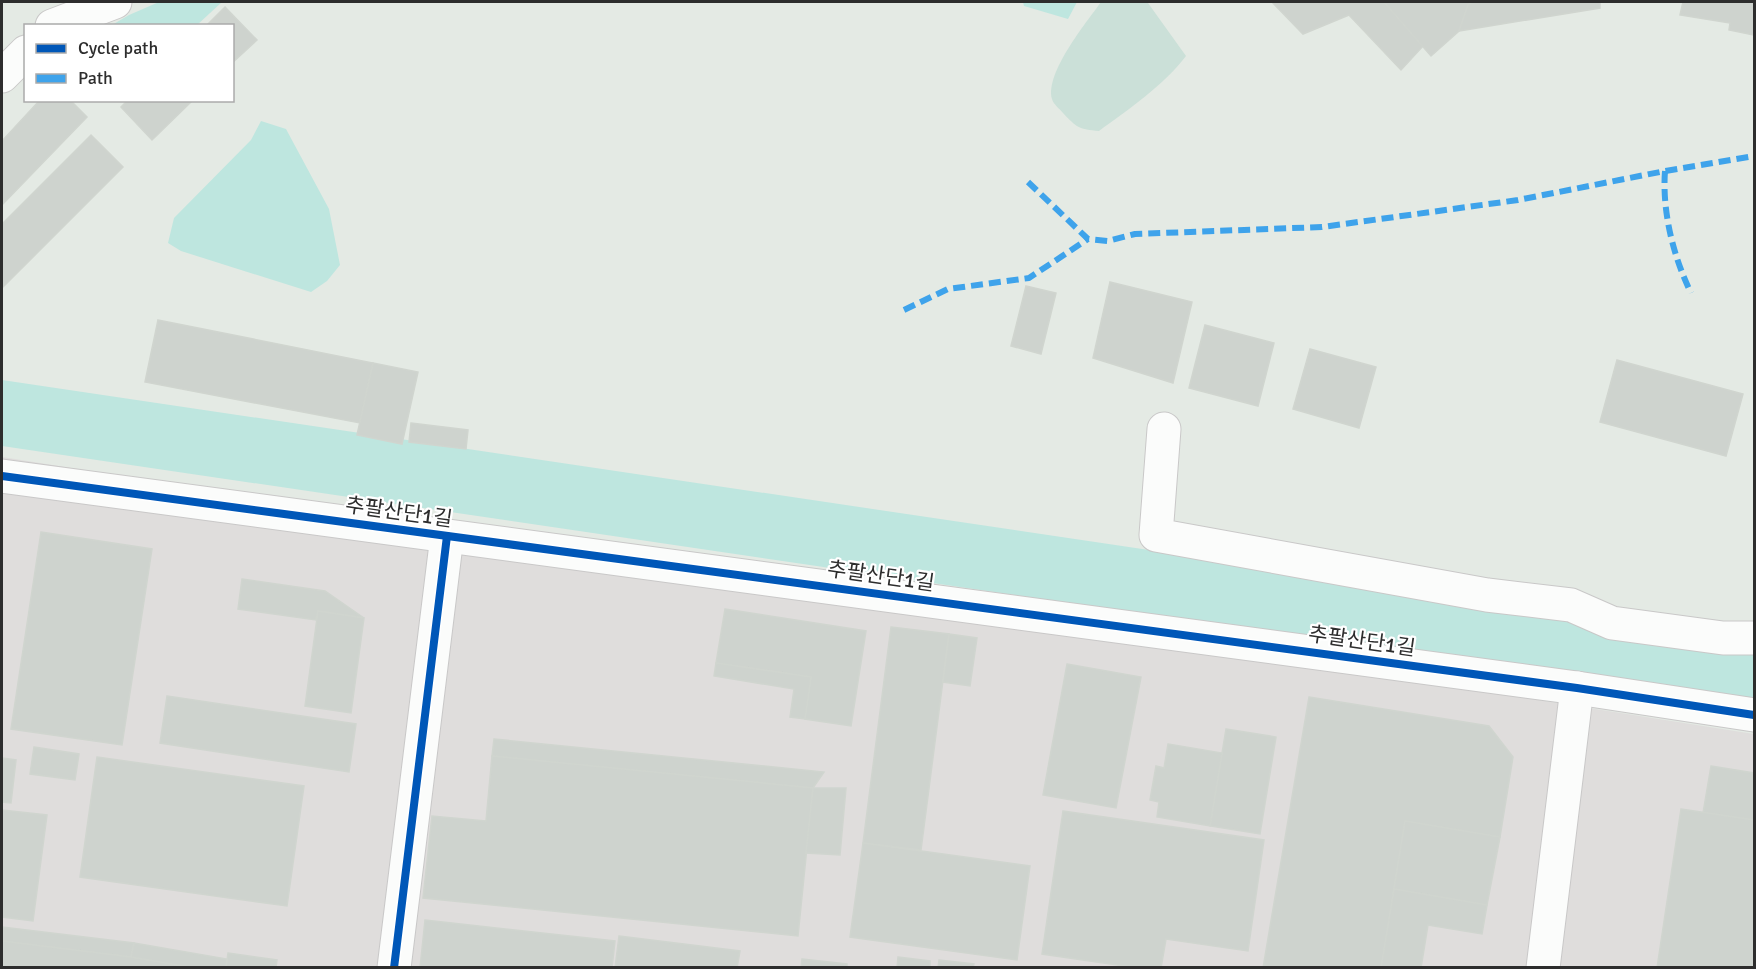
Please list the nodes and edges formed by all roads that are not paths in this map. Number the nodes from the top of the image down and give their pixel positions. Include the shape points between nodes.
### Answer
1 (115, 2) edge
2 (57, 24) edge
3 (24, 54) edge
4 (2, 76) edge
5 (1164, 429) dead end
6 (2, 476) edge
7 (447, 536) junction
8 (1755, 638) edge
9 (1578, 688) junction
10 (1755, 715) edge
11 (394, 968) edge
12 (1543, 968) edge

1 - 2 street
3 - 4 street
5 - 8 street via 1156,535 1487,595 1571,605 1612,623 1723,638
6 - 7 street, 추팔산단1길
7 - 9 street, 추팔산단1길
7 - 11 street
9 - 10 street, 추팔산단1길
9 - 12 street

